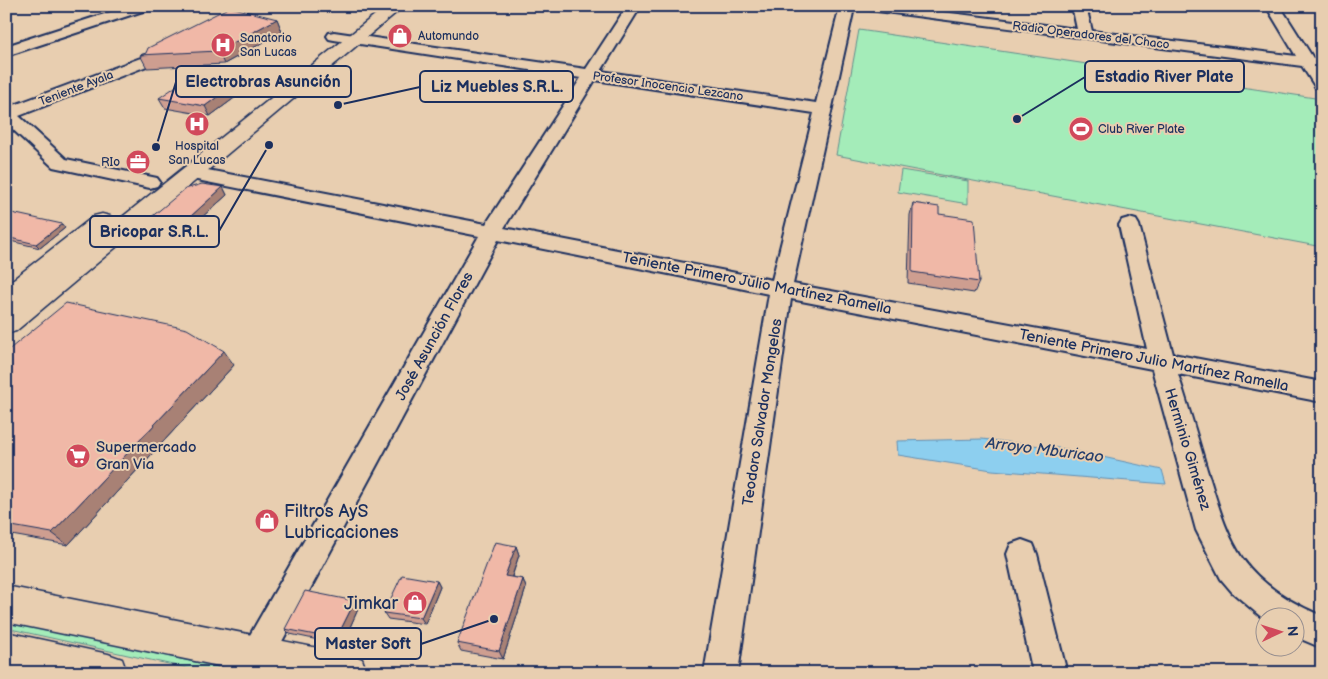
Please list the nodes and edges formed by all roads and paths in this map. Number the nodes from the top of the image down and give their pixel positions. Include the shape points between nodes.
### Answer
1 (144, 6) edge
2 (373, 6) edge
3 (396, 6) edge
4 (634, 6) edge
5 (846, 6) edge
6 (859, 6) edge
7 (1079, 6) edge
8 (1273, 6) edge
9 (1086, 34) junction
10 (334, 36) junction
11 (356, 39) junction
12 (6, 51) edge
13 (146, 61) edge
14 (1314, 63) edge
15 (591, 75) junction
16 (1322, 85) edge
17 (824, 108) junction
18 (7, 114) edge
19 (186, 166) junction
20 (158, 176) joint
21 (1129, 225) dead end
22 (492, 231) junction
23 (781, 289) junction
24 (6, 299) edge
25 (6, 324) edge
26 (1162, 360) junction
27 (1322, 392) edge
28 (1022, 554) dead end
29 (6, 604) edge
30 (1270, 606) edge
31 (1306, 625) edge
32 (1322, 632) edge
33 (6, 651) edge
34 (252, 663) edge
35 (108, 673) edge
36 (348, 673) edge
37 (721, 673) edge
38 (1050, 673) edge

1 - 12 street
2 - 10 main road
3 - 11 main road
4 - 15 street, José Asunción Flores
5 - 17 street, Teodoro Salvador Mongelos
6 - 9 street, Radio Operadores del Chaco
7 - 9 street
8 - 14 street
9 - 14 street, Radio Operadores del Chaco
10 - 11 street, Profesor Inocencio Lezcano
10 - 19 main road
11 - 15 street, Profesor Inocencio Lezcano
11 - 19 main road
13 - 18 street, Teniente Ayala
14 - 16 street
15 - 17 street, Profesor Inocencio Lezcano
15 - 22 street, José Asunción Flores
17 - 23 street, Teodoro Salvador Mongelos
18 - 20 street via 60,162
19 - 22 street, Teniente Primero Julio Martínez Ramella
19 - 25 main road
20 - 24 main road
21 - 26 street, Herminio Giménez
22 - 23 street, Teniente Primero Julio Martínez Ramella
22 - 34 street, José Asunción Flores
23 - 26 street, Teniente Primero Julio Martínez Ramella
23 - 37 street, Teodoro Salvador Mongelos
26 - 27 street, Teniente Primero Julio Martínez Ramella
26 - 30 street, Herminio Giménez via 1211,530 1242,582
28 - 38 street
29 - 34 main road
31 - 32 street
33 - 35 main road
34 - 36 main road

